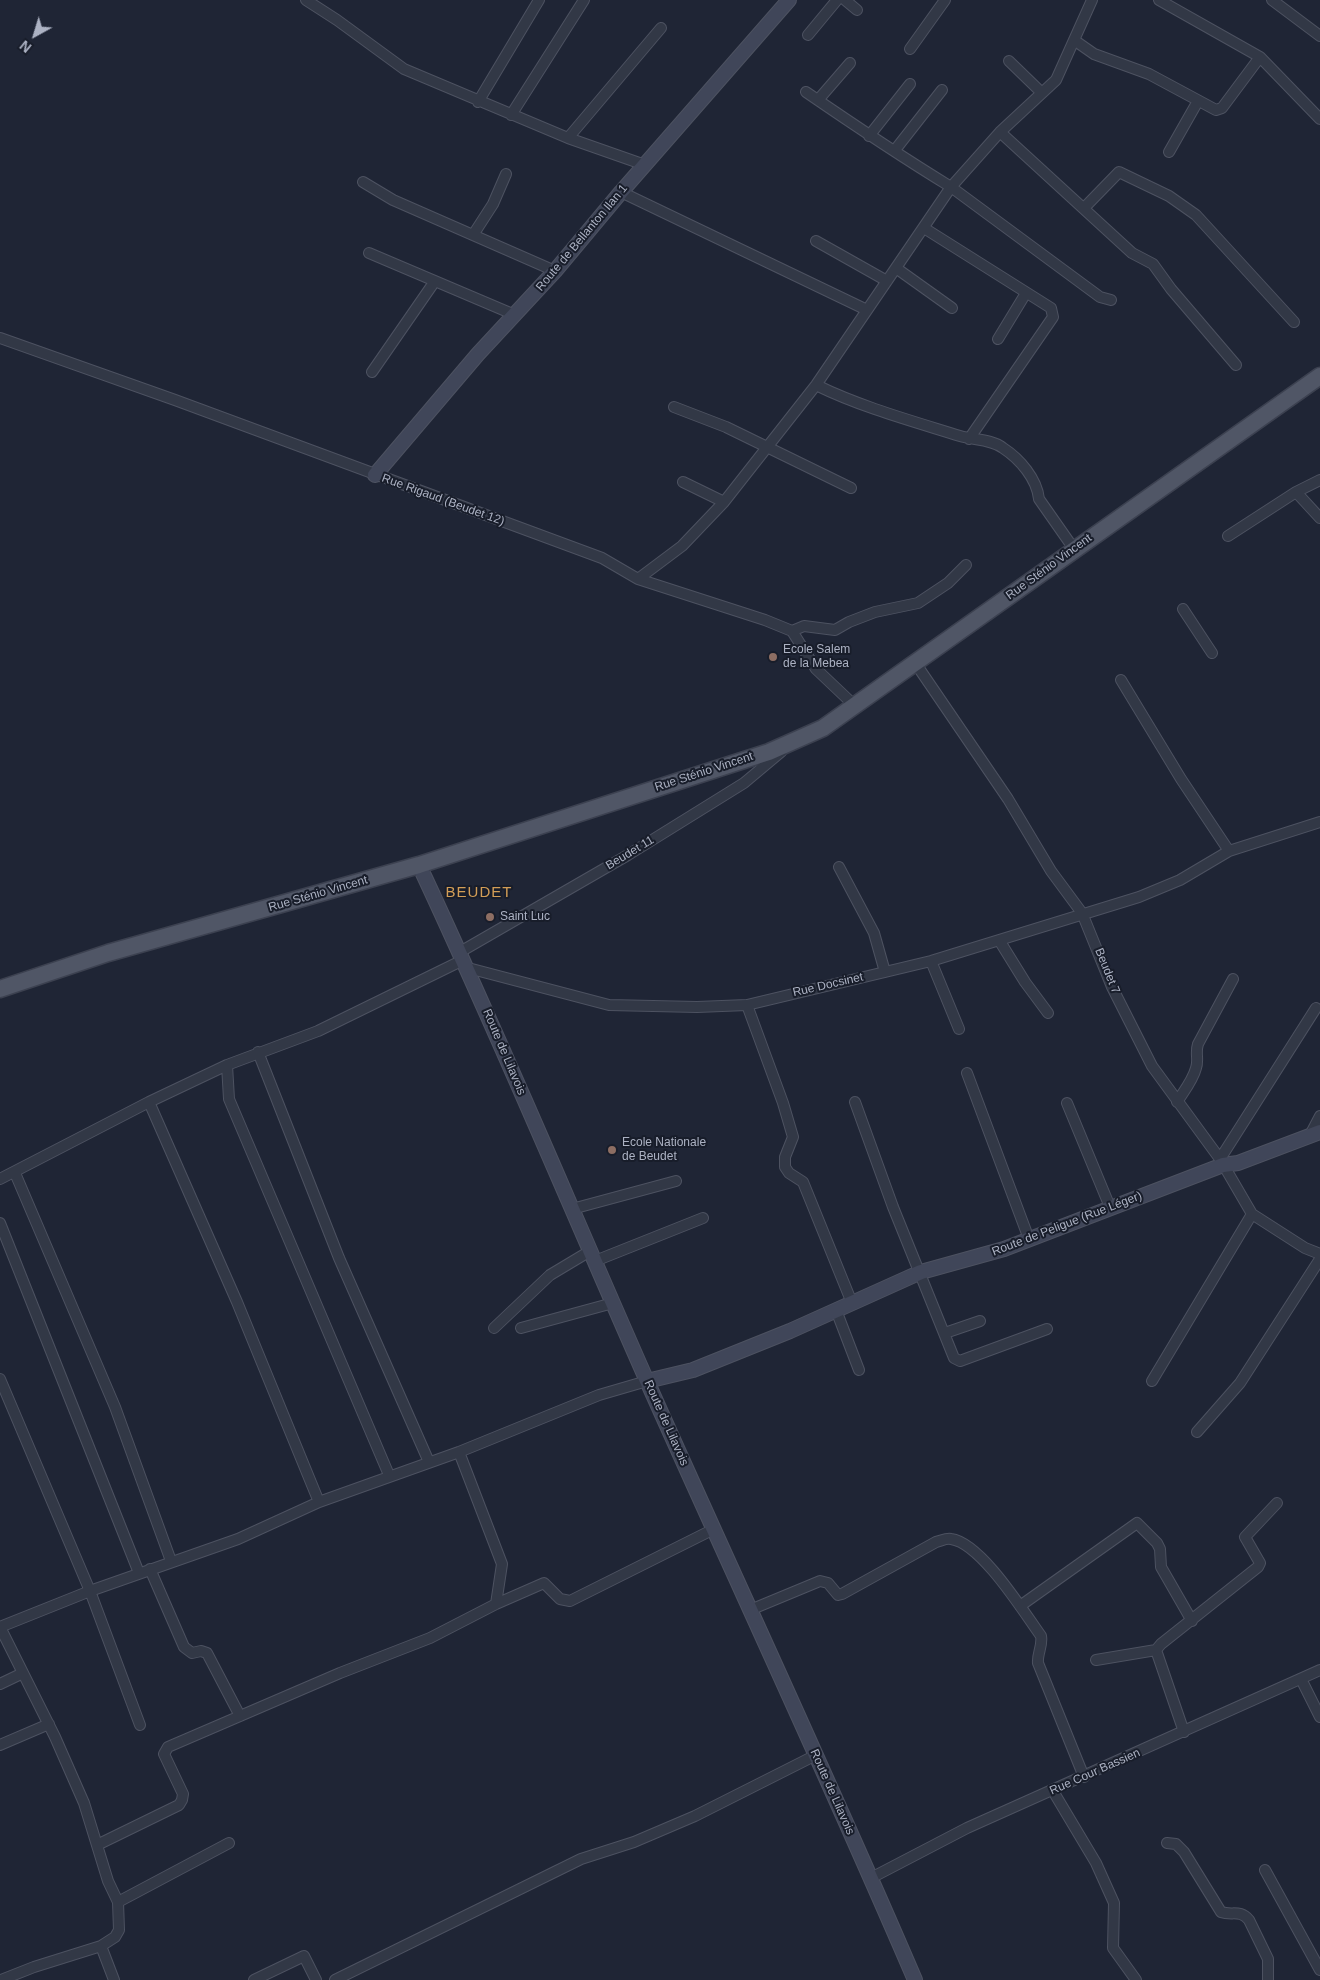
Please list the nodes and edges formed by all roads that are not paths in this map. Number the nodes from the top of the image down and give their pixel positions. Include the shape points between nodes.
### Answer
1 (539, 0) edge
2 (584, 0) edge
3 (789, 0) edge
4 (837, 0) edge
5 (845, 0) edge
6 (945, 0) edge
7 (1092, 0) edge
8 (1160, 0) edge
9 (1272, 0) edge
10 (311, 1) edge
11 (857, 10) dead end
12 (661, 28) dead end
13 (808, 35) dead end
14 (1320, 36) edge
15 (1074, 40) junction
16 (910, 49) dead end
17 (1260, 57) junction
18 (1009, 61) dead end
19 (850, 63) dead end
20 (910, 84) dead end
21 (942, 90) dead end
22 (806, 92) dead end
23 (1042, 93) junction
24 (818, 100) junction
25 (1198, 101) junction
26 (478, 102) junction
27 (511, 115) junction
28 (1320, 118) edge
29 (1000, 132) junction
30 (869, 136) junction
31 (568, 138) junction
32 (895, 150) junction
33 (1169, 152) dead end
34 (644, 165) junction
35 (506, 174) dead end
36 (363, 182) dead end
37 (952, 187) junction
38 (621, 192) junction
39 (1084, 208) junction
40 (924, 228) junction
41 (473, 235) junction
42 (816, 241) dead end
43 (369, 253) dead end
44 (896, 268) junction
45 (555, 271) junction
46 (435, 281) junction
47 (887, 281) junction
48 (1026, 293) junction
49 (1111, 300) dead end
50 (952, 308) dead end
51 (867, 310) junction
52 (515, 315) junction
53 (1294, 322) dead end
54 (0, 338) edge
55 (998, 339) dead end
56 (1236, 365) dead end
57 (372, 372) dead end
58 (1320, 376) edge
59 (816, 385) junction
60 (674, 408) dead end
61 (968, 439) junction
62 (767, 447) junction
63 (375, 475) junction
64 (1320, 480) edge
65 (684, 482) dead end
66 (851, 488) dead end
67 (1296, 492) junction
68 (724, 502) junction
69 (1320, 518) edge
70 (1228, 536) dead end
71 (1074, 549) junction
72 (966, 565) dead end
73 (638, 579) junction
74 (1183, 609) dead end
75 (792, 631) junction
76 (1212, 653) dead end
77 (916, 664) junction
78 (1122, 680) dead end
79 (855, 706) junction
80 (791, 742) junction
81 (1320, 813) edge
82 (1320, 822) edge
83 (1304, 828) junction
84 (1229, 851) junction
85 (419, 865) junction
86 (839, 867) dead end
87 (1082, 913) junction
88 (999, 940) junction
89 (464, 960) junction
90 (931, 961) junction
91 (885, 972) junction
92 (1233, 979) dead end
93 (0, 989) edge
94 (747, 1004) junction
95 (1316, 1008) dead end
96 (1048, 1013) dead end
97 (959, 1029) dead end
98 (258, 1052) junction
99 (227, 1065) junction
100 (967, 1073) dead end
101 (149, 1102) junction
102 (855, 1102) dead end
103 (1178, 1102) junction
104 (1067, 1103) dead end
105 (1320, 1116) edge
106 (1314, 1134) edge
107 (1221, 1162) junction
108 (15, 1173) junction
109 (0, 1179) edge
110 (676, 1181) dead end
111 (1110, 1207) junction
112 (572, 1209) junction
113 (1252, 1214) junction
114 (704, 1218) dead end
115 (0, 1223) edge
116 (1029, 1239) junction
117 (1320, 1254) edge
118 (593, 1256) junction
119 (1320, 1259) edge
120 (921, 1272) junction
121 (613, 1303) junction
122 (852, 1303) junction
123 (836, 1310) junction
124 (980, 1321) dead end
125 (494, 1328) dead end
126 (521, 1328) dead end
127 (1047, 1329) dead end
128 (945, 1334) junction
129 (859, 1370) dead end
130 (0, 1379) edge
131 (647, 1381) junction
132 (1152, 1381) dead end
133 (1197, 1432) dead end
134 (458, 1452) junction
135 (429, 1462) junction
136 (389, 1475) junction
137 (319, 1502) junction
138 (1277, 1503) dead end
139 (714, 1529) junction
140 (171, 1561) junction
141 (150, 1569) junction
142 (139, 1573) junction
143 (90, 1591) junction
144 (496, 1604) junction
145 (1020, 1606) junction
146 (750, 1610) junction
147 (1192, 1621) junction
148 (0, 1627) edge
149 (1156, 1650) junction
150 (1096, 1660) dead end
151 (1320, 1670) edge
152 (24, 1674) junction
153 (1300, 1679) junction
154 (0, 1684) edge
155 (240, 1716) junction
156 (1320, 1717) edge
157 (49, 1724) junction
158 (140, 1725) dead end
159 (1184, 1732) junction
160 (0, 1745) edge
161 (816, 1756) junction
162 (1084, 1777) junction
163 (1053, 1791) junction
164 (230, 1843) dead end
165 (1168, 1843) dead end
166 (97, 1845) junction
167 (1266, 1870) dead end
168 (871, 1878) junction
169 (118, 1902) junction
170 (101, 1946) junction
171 (1320, 1970) edge
172 (1, 1980) edge
173 (114, 1980) edge
174 (254, 1980) edge
175 (316, 1980) edge
176 (335, 1980) edge
177 (915, 1980) edge
178 (1136, 1980) edge
179 (1268, 1980) edge

1 - 26 street
2 - 27 street
3 - 34 street, Route de Bellanton Ilan 1
4 - 13 street
5 - 11 street
6 - 16 street
7 - 15 street
8 - 17 street
9 - 14 street
10 - 26 street via 404,68
12 - 31 street
15 - 23 street via 1056,80
15 - 25 street via 1094,54 1149,74
17 - 25 street via 1222,108 1216,110
17 - 28 street
18 - 23 street
19 - 24 street
20 - 30 street
21 - 32 street
22 - 24 street
23 - 29 street
24 - 30 street
25 - 33 street
26 - 27 street
27 - 31 street
29 - 37 street
29 - 39 street
30 - 32 street
31 - 34 street
32 - 37 street
34 - 38 street, Route de Bellanton Ilan 1
35 - 41 street via 493,204
36 - 41 street via 394,200
37 - 40 street
37 - 49 street via 1100,297
38 - 45 street, Route de Bellanton Ilan 1
38 - 51 street
39 - 53 street via 1119,172 1169,196 1196,215
39 - 56 street via 1132,253 1153,264
40 - 44 street
40 - 48 street
41 - 45 street
42 - 47 street
43 - 46 street
44 - 47 street
44 - 50 street
45 - 52 street, Route de Bellanton Ilan 1
46 - 52 street
46 - 57 street
47 - 51 street
48 - 55 street
48 - 61 street via 1051,308 1053,317
51 - 59 street
52 - 63 street, Route de Bellanton Ilan 1
54 - 63 street, Rue Rigaud (Beudet 12)
58 - 71 main road, Rue Sténio Vincent
59 - 61 street
59 - 62 street
60 - 62 street via 726,427
61 - 71 street via 1004,448 1029,473 1039,499
62 - 66 street
62 - 68 street
63 - 73 street, Rue Rigaud (Beudet 12) via 602,558
64 - 67 street
65 - 68 street
67 - 69 street
67 - 70 street
68 - 73 street via 682,546
71 - 77 main road, Rue Sténio Vincent
72 - 75 street via 948,583 918,603 875,612 835,630 804,626
73 - 75 street, Rue Rigaud (Beudet 12)
74 - 76 street
75 - 79 street via 816,669
77 - 79 main road, Rue Sténio Vincent
77 - 87 street, Beudet 7
78 - 84 street via 1181,780
79 - 80 main road, Rue Sténio Vincent via 823,728
80 - 85 main road, Rue Sténio Vincent via 769,752
80 - 89 street, Beudet 11 via 744,783
81 - 83 street
82 - 83 street, Rue Docsinet
83 - 84 street, Rue Docsinet
84 - 87 street, Rue Docsinet via 1180,880 1139,897
85 - 89 street, Route de Lilavois
85 - 93 main road, Rue Sténio Vincent via 108,953
86 - 91 street via 874,933
87 - 88 street, Rue Docsinet
87 - 103 street, Beudet 7 via 1112,987 1152,1066
88 - 90 street, Rue Docsinet
88 - 96 street via 1024,982
89 - 94 street, Rue Docsinet via 609,1005 697,1007
89 - 98 street, Beudet 11 via 318,1031
89 - 112 street, Route de Lilavois
90 - 91 street, Rue Docsinet
90 - 97 street
91 - 94 street, Rue Docsinet
92 - 103 street via 1198,1044 1196,1072
94 - 122 street via 793,1137 785,1157 785,1167 803,1182
95 - 107 street
98 - 99 street, Beudet 11
98 - 135 street via 339,1258
99 - 101 street, Beudet 11
99 - 136 street via 229,1099
100 - 116 street
101 - 108 street, Beudet 11
101 - 137 street via 237,1302
102 - 120 street
103 - 107 street, Beudet 7
104 - 111 street
105 - 106 street
106 - 107 street, Route de Peligue (Rue Léger) via 1238,1163
107 - 111 street, Route de Peligue (Rue Léger)
107 - 113 street, Beudet 7
108 - 109 street, Beudet 11
108 - 140 street via 115,1408
110 - 112 street
111 - 116 street, Route de Peligue (Rue Léger)
112 - 118 street, Route de Lilavois
113 - 117 street, Beudet 7
113 - 132 street
114 - 118 street
115 - 142 street
116 - 120 street, Route de Peligue (Rue Léger) via 1004,1250
118 - 121 street, Route de Lilavois
118 - 125 street via 550,1274
119 - 133 street via 1240,1383
120 - 122 street, Route de Peligue (Rue Léger)
120 - 128 street
121 - 126 street
121 - 131 street, Route de Lilavois
122 - 123 street, Route de Peligue (Rue Léger)
123 - 129 street
123 - 131 street, Route de Peligue (Rue Léger) via 692,1370
124 - 128 street
127 - 128 street via 960,1362 954,1358
130 - 143 street
131 - 134 street via 598,1395
131 - 139 street, Route de Lilavois
134 - 135 street
134 - 144 street via 502,1564
135 - 136 street
136 - 137 street
137 - 140 street via 238,1539
138 - 147 street via 1245,1537 1260,1563 1258,1568
139 - 144 street via 570,1601 560,1599 544,1583
139 - 146 street, Route de Lilavois
140 - 141 street
141 - 142 street
141 - 155 street via 184,1647 192,1653 200,1651 207,1654
142 - 143 street
143 - 148 street
143 - 158 street
144 - 155 street via 430,1638
145 - 146 street via 972,1548 949,1538 842,1594 838,1595 828,1583 820,1581
145 - 147 street via 1137,1523 1160,1549 1161,1568
145 - 162 street via 1041,1636 1038,1664
146 - 161 street, Route de Lilavois
147 - 149 street
148 - 152 street
149 - 150 street
149 - 159 street
151 - 153 street, Rue Cour Bassien
152 - 154 street
152 - 157 street
153 - 156 street
153 - 159 street, Rue Cour Bassien
155 - 166 street via 168,1747 164,1754 183,1794 179,1805
157 - 160 street
157 - 166 street via 84,1803
159 - 162 street, Rue Cour Bassien
161 - 168 street, Route de Lilavois
161 - 176 street via 695,1816 634,1842 581,1859
162 - 163 street, Rue Cour Bassien
163 - 168 street, Rue Cour Bassien via 967,1828
163 - 178 street via 1096,1863 1114,1902 1113,1948
164 - 169 street
165 - 179 street via 1176,1844 1184,1852 1221,1912 1238,1912 1249,1920 1268,1959
166 - 169 street
167 - 171 street
168 - 177 street, Route de Lilavois
169 - 170 street via 118,1934
170 - 172 street
170 - 173 street
174 - 175 street via 304,1956

